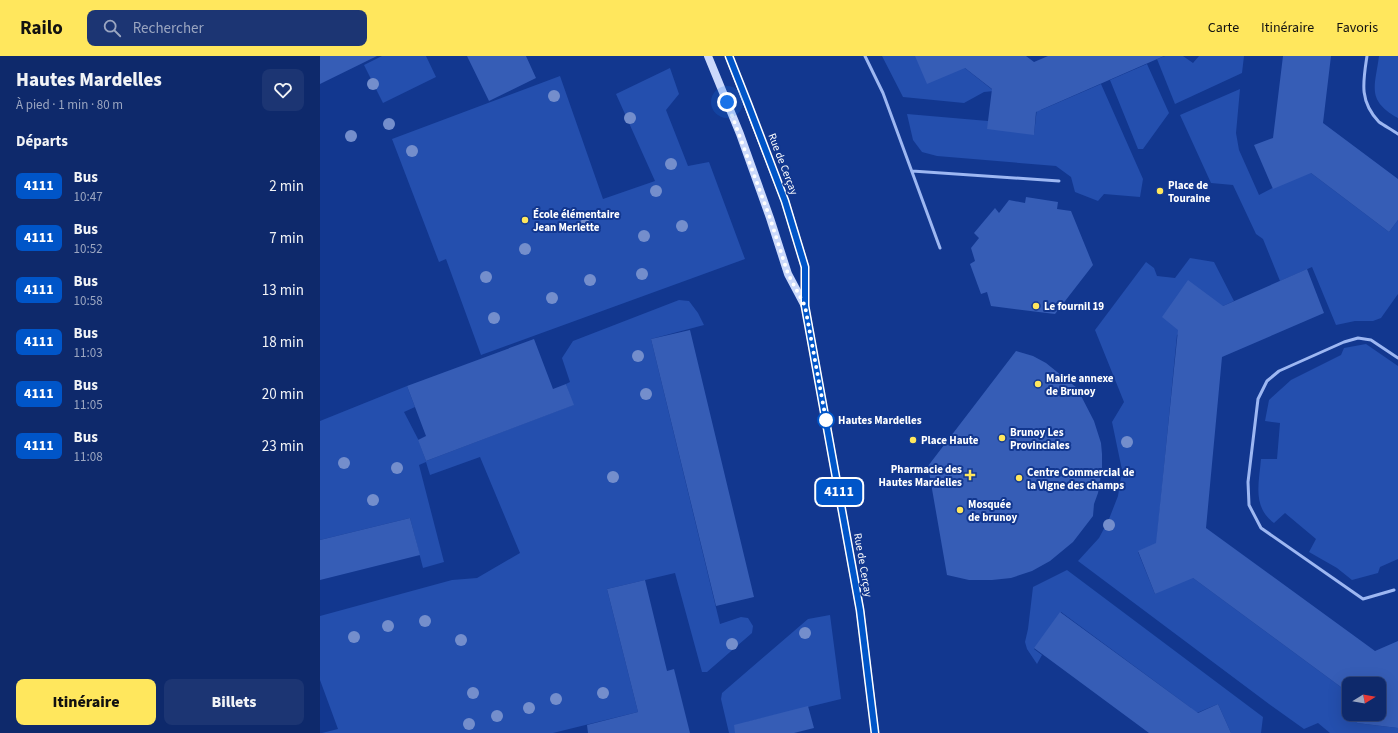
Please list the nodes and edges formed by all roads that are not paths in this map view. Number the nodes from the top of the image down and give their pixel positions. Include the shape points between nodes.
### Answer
1 (708, 56) edge
2 (728, 56) edge
3 (865, 56) edge
4 (1367, 56) edge
5 (1398, 134) edge
6 (912, 171) junction
7 (1059, 181) dead end
8 (940, 248) dead end
9 (805, 306) junction
10 (1398, 358) edge
11 (1394, 590) dead end
12 (875, 733) edge

1 - 9 street, Rue de Cerçay via 740,134 788,274
2 - 9 street, Rue de Cerçay via 785,201 805,267
3 - 6 lane via 883,93
4 - 5 lane via 1363,85 1367,105 1380,122
6 - 7 lane
6 - 8 lane
9 - 12 street, Rue de Cerçay via 860,610
10 - 11 lane via 1371,340 1358,338 1280,371 1267,381 1258,399 1248,482 1249,505 1261,528 1363,600

